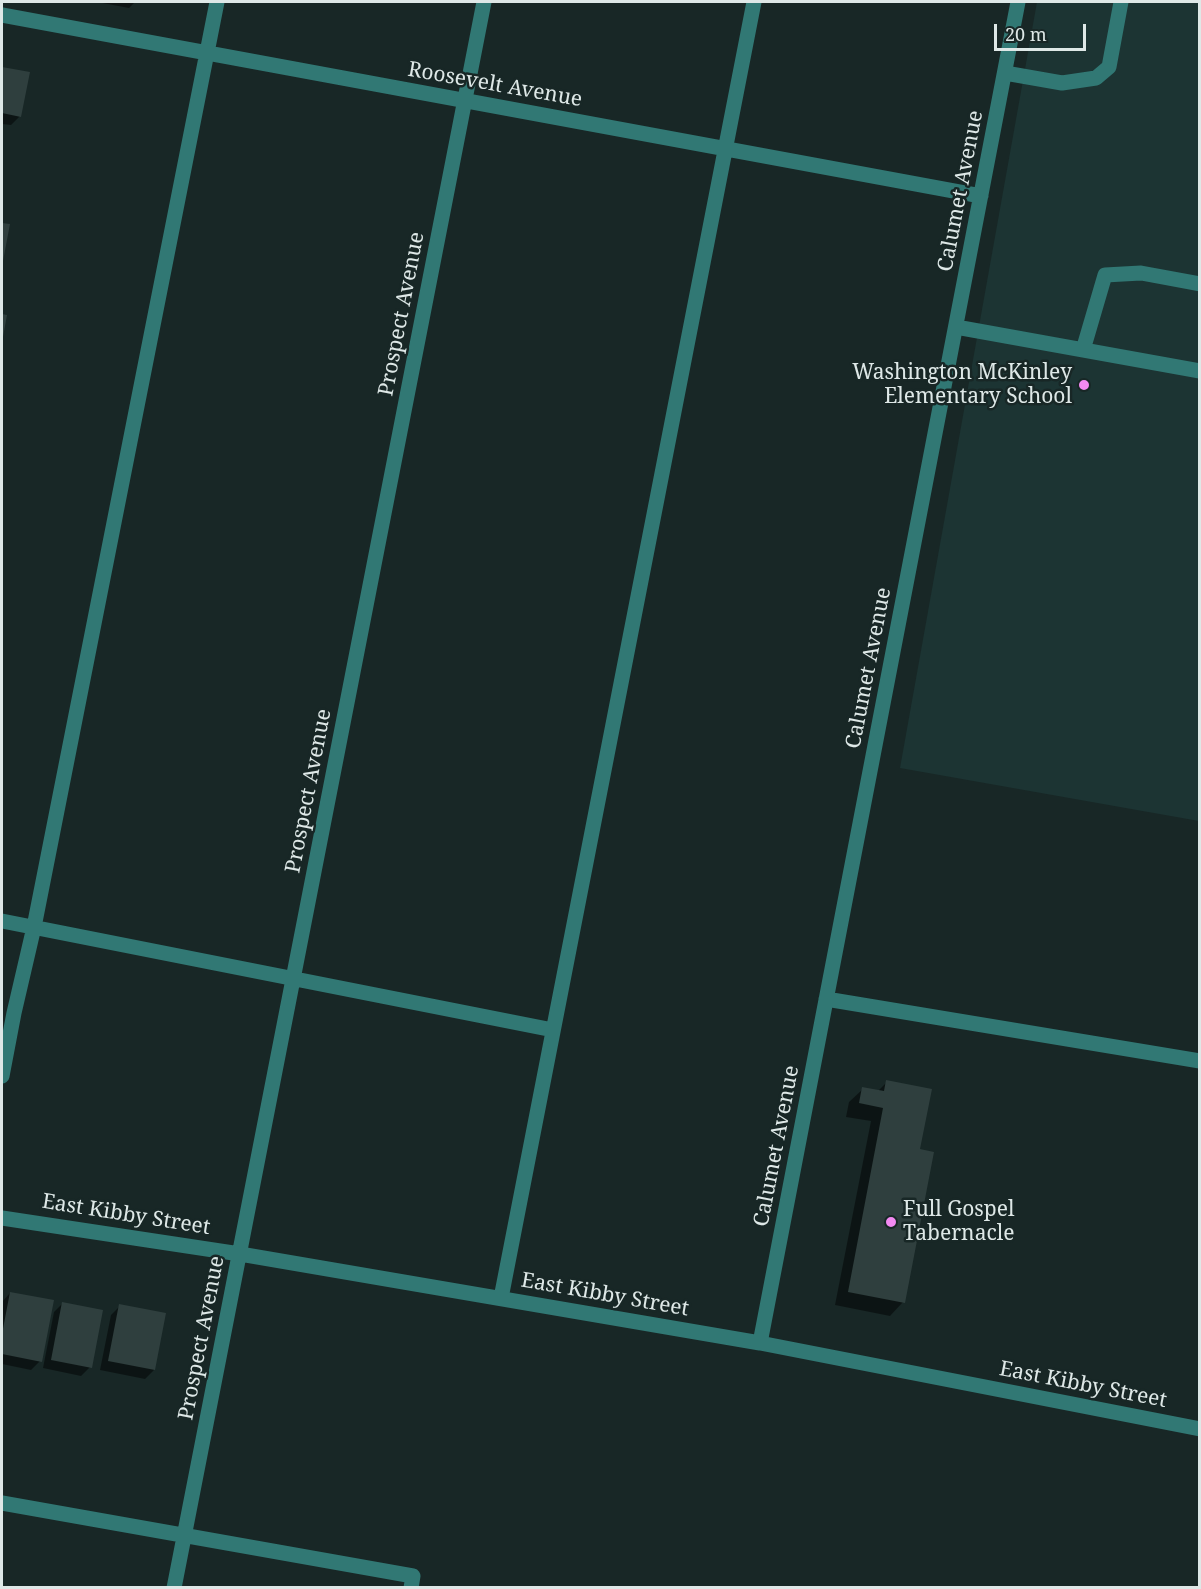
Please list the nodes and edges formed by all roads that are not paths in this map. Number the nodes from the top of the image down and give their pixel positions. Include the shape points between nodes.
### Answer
1 (217, 2) edge
2 (484, 2) edge
3 (754, 2) edge
4 (1018, 2) edge
5 (1121, 2) edge
6 (2, 15) edge
7 (207, 53) junction
8 (1005, 73) junction
9 (465, 101) junction
10 (725, 149) junction
11 (981, 196) junction
12 (1200, 284) edge
13 (956, 327) junction
14 (1083, 350) junction
15 (1200, 371) edge
16 (2, 921) edge
17 (34, 927) junction
18 (294, 979) junction
19 (826, 999) junction
20 (8, 1012) edge
21 (553, 1030) junction
22 (1200, 1061) edge
23 (2, 1076) edge
24 (2, 1218) edge
25 (240, 1254) junction
26 (501, 1298) junction
27 (760, 1343) junction
28 (1200, 1429) edge
29 (2, 1503) edge
30 (184, 1536) junction
31 (174, 1587) edge
32 (411, 1587) edge

1 - 7 street
2 - 9 street, Prospect Avenue
3 - 10 street
4 - 8 street, Calumet Avenue
5 - 8 street via 1109,67 1096,78 1062,83
6 - 7 street, Roosevelt Avenue
7 - 9 street, Roosevelt Avenue
7 - 17 street
8 - 11 street, Calumet Avenue
9 - 10 street, Roosevelt Avenue
9 - 18 street, Prospect Avenue
10 - 11 street, Roosevelt Avenue
10 - 21 street
11 - 13 street, Calumet Avenue
12 - 14 street via 1140,273 1105,275
13 - 14 street
13 - 19 street, Calumet Avenue
14 - 15 street
16 - 17 street
17 - 18 street
17 - 20 street
18 - 21 street
18 - 25 street, Prospect Avenue
19 - 22 street
19 - 27 street, Calumet Avenue
20 - 23 street
21 - 26 street
24 - 25 street, East Kibby Street
25 - 26 street, East Kibby Street
25 - 30 street, Prospect Avenue
26 - 27 street, East Kibby Street
27 - 28 street, East Kibby Street
29 - 30 street
30 - 31 street, Prospect Avenue
30 - 32 street via 413,1576

